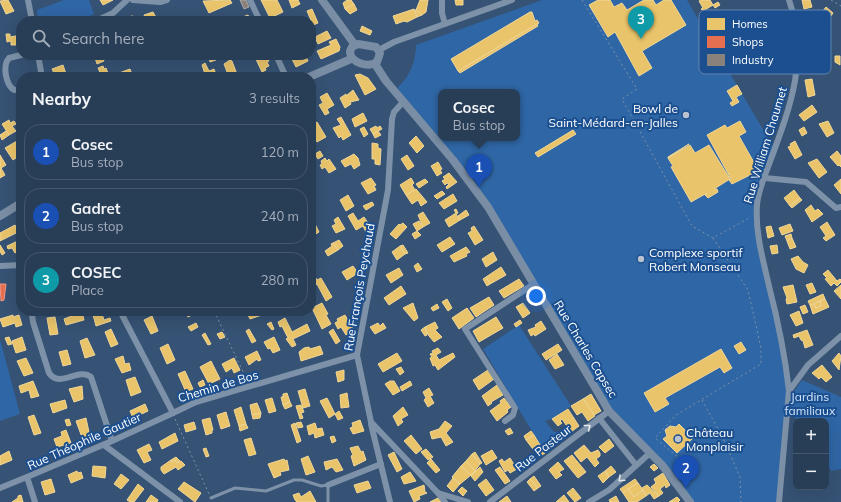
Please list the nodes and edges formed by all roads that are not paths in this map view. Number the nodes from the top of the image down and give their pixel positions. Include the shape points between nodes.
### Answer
1 (28, 0) edge
2 (127, 0) edge
3 (133, 0) edge
4 (168, 0) edge
5 (250, 0) edge
6 (322, 0) edge
7 (442, 0) edge
8 (512, 0) edge
9 (789, 0) edge
10 (793, 10) edge
11 (31, 16) edge
12 (107, 16) edge
13 (258, 16) edge
14 (445, 24) junction
15 (355, 45) junction
16 (379, 50) junction
17 (16, 56) edge
18 (351, 59) junction
19 (39, 60) edge
20 (278, 60) edge
21 (375, 64) junction
22 (41, 72) edge
23 (284, 72) edge
24 (316, 74) edge
25 (797, 74) edge
26 (16, 90) edge
27 (404, 102) junction
28 (765, 178) junction
29 (16, 206) edge
30 (841, 207) edge
31 (0, 216) edge
32 (16, 265) edge
33 (0, 266) edge
34 (534, 284) junction
35 (32, 316) edge
36 (123, 316) edge
37 (841, 336) edge
38 (357, 355) junction
39 (788, 391) junction
40 (609, 411) junction
41 (173, 413) junction
42 (599, 418) junction
43 (505, 421) dead end
44 (371, 422) junction
45 (112, 441) junction
46 (104, 445) junction
47 (650, 453) junction
48 (381, 464) junction
49 (636, 465) junction
50 (27, 477) junction
51 (328, 485) junction
52 (0, 488) edge
53 (438, 493) junction
54 (211, 498) road end
55 (35, 502) edge
56 (180, 502) edge
57 (328, 502) edge
58 (390, 502) edge
59 (445, 502) edge
60 (468, 502) edge
61 (490, 502) edge
62 (590, 502) edge
63 (690, 502) edge
64 (779, 502) edge

1 - 11 street
2 - 12 street
3 - 4 street
5 - 13 street
6 - 15 street
7 - 14 street
8 - 14 street
9 - 10 street, Rue William Chaumet
14 - 16 street
15 - 16 street via 373,46
15 - 18 street via 350,51
16 - 21 street via 380,56
17 - 26 street via 9,58 5,66 10,87
18 - 21 street
18 - 24 street
19 - 22 street
20 - 23 street
21 - 27 street, Rue Charles Capsec
25 - 28 street, Rue William Chaumet via 792,102
27 - 34 street, Rue Charles Capsec via 453,160 488,207
27 - 38 street, Rue François Peychaud via 394,112 392,119 388,190
28 - 30 street via 806,182 836,208
28 - 39 street, Rue William Chaumet via 757,204 757,234 782,340
29 - 31 street
32 - 33 street
34 - 40 street, Rue Charles Capsec
34 - 43 street via 465,329 515,408 513,415
35 - 45 street via 49,374 57,380 81,374 91,377
36 - 41 street, Chemin de Bos
37 - 39 street via 808,365
38 - 41 street, Chemin de Bos via 196,402
38 - 44 street, Rue François Peychaud
39 - 64 street, Rue William Chaumet
40 - 42 street, Rue Pasteur
40 - 47 street, Rue Charles Capsec
41 - 45 street, Rue Théophile Gautier
42 - 49 street
61 -> 42 street, Rue Pasteur
44 - 48 street, Rue François Peychaud
44 - 53 street
45 - 46 street, Rue Théophile Gautier
46 - 50 street, Rue Théophile Gautier
46 - 56 street
47 - 49 street
47 - 63 street, Rue Charles Capsec via 670,474
48 - 51 street
48 - 58 street, Rue François Peychaud
49 -> 62 street via 609,490
50 - 52 street
50 - 55 street, Rue Théophile Gautier
51 - 54 lane via 320,486 294,480 266,491 235,488
51 - 57 lane
53 - 59 street
53 - 60 street

